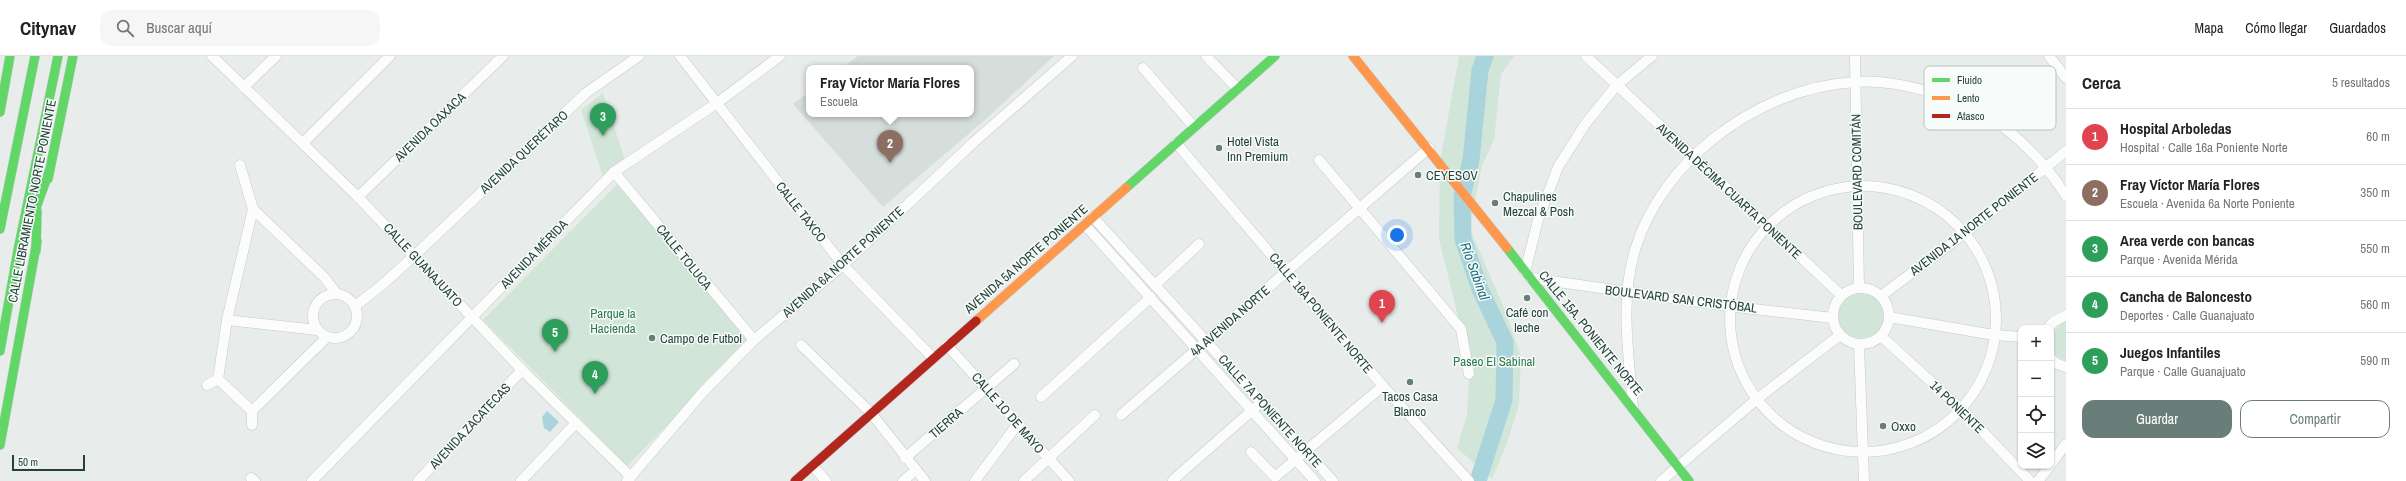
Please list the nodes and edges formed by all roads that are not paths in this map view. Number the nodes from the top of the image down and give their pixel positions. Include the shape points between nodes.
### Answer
1 (10, 56) edge
2 (35, 56) edge
3 (58, 56) edge
4 (73, 56) edge
5 (212, 56) edge
6 (276, 56) edge
7 (390, 56) edge
8 (503, 56) edge
9 (640, 56) edge
10 (680, 56) edge
11 (780, 56) edge
12 (1072, 56) edge
13 (1206, 56) edge
14 (1275, 56) edge
15 (1353, 56) edge
16 (1586, 56) edge
17 (1652, 56) edge
18 (1855, 56) edge
19 (2049, 56) edge
20 (1143, 68) dead end
21 (2066, 78) edge
22 (1855, 82) junction
23 (1616, 86) junction
24 (244, 87) junction
25 (1238, 89) junction
26 (1924, 91) edge
27 (717, 103) junction
28 (0, 112) edge
29 (1194, 127) junction
30 (2003, 130) edge
31 (303, 143) junction
32 (1176, 143) junction
33 (1429, 148) junction
34 (2066, 151) edge
35 (15, 154) junction
36 (1691, 156) junction
37 (1320, 160) dead end
38 (240, 166) dead end
39 (35, 167) junction
40 (2046, 167) junction
41 (50, 169) junction
42 (614, 172) junction
43 (0, 187) edge
44 (1857, 187) junction
45 (2066, 196) edge
46 (358, 197) junction
47 (37, 209) junction
48 (253, 209) junction
49 (1360, 210) junction
50 (1093, 217) junction
51 (0, 223) edge
52 (1085, 225) junction
53 (1768, 226) junction
54 (0, 228) edge
55 (1965, 233) junction
56 (1199, 244) dead end
57 (18, 250) junction
58 (36, 251) junction
59 (414, 256) junction
60 (844, 265) junction
61 (1287, 272) junction
62 (1528, 275) junction
63 (1156, 285) junction
64 (1858, 288) junction
65 (336, 293) junction
66 (1626, 293) junction
67 (1841, 295) junction
68 (1881, 296) junction
69 (1151, 297) junction
70 (355, 306) junction
71 (1728, 306) junction
72 (2066, 315) edge
73 (1889, 317) junction
74 (472, 318) junction
75 (1833, 318) junction
76 (227, 320) junction
77 (2050, 325) edge
78 (317, 330) junction
79 (1840, 335) junction
80 (1880, 336) junction
81 (1994, 336) junction
82 (327, 337) junction
83 (2018, 337) edge
84 (754, 340) junction
85 (1206, 341) junction
86 (1859, 344) junction
87 (802, 345) dead end
88 (947, 345) junction
89 (1196, 350) junction
90 (0, 351) edge
91 (933, 358) junction
92 (2054, 360) edge
93 (1014, 364) dead end
94 (2066, 367) edge
95 (522, 370) junction
96 (1469, 374) dead end
97 (218, 379) junction
98 (207, 385) dead end
99 (1382, 386) junction
100 (986, 387) junction
101 (1041, 397) dead end
102 (1758, 399) junction
103 (1262, 401) junction
104 (1634, 408) junction
105 (1962, 410) junction
106 (252, 411) junction
107 (1251, 411) junction
108 (871, 413) junction
109 (1121, 415) dead end
110 (1096, 416) dead end
111 (576, 424) junction
112 (252, 425) dead end
113 (1017, 425) junction
114 (2066, 444) edge
115 (0, 445) edge
116 (1306, 450) junction
117 (1251, 452) dead end
118 (1864, 453) junction
119 (905, 458) junction
120 (1049, 459) junction
121 (1296, 460) junction
122 (2054, 460) edge
123 (813, 466) junction
124 (1677, 467) junction
125 (2047, 469) edge
126 (916, 470) junction
127 (629, 479) edge
128 (1173, 480) dead end
129 (312, 481) edge
130 (418, 481) edge
131 (521, 481) edge
132 (795, 481) edge
133 (826, 481) edge
134 (902, 481) edge
135 (925, 481) edge
136 (975, 481) edge
137 (1024, 481) edge
138 (1070, 481) edge
139 (1315, 481) edge
140 (1334, 481) edge
141 (1469, 481) edge
142 (1661, 481) edge
143 (1689, 481) edge
144 (1864, 481) edge
145 (2030, 481) edge
146 (2038, 481) edge

1 - 28 main road
2 - 35 main road
3 - 39 main road
4 - 41 main road, CALLE LIBRAMIENTO NORTE PONIENTE
5 - 24 street, CALLE GUANAJUATO
6 - 24 street
7 - 31 street
8 - 46 street, AVENIDA OAXACA
9 - 59 street, AVENIDA QUERÉTARO via 586,93
10 - 27 street, CALLE TAXCO
11 - 27 street, AVENIDA MÉRIDA
12 - 60 street, AVENIDA 6A NORTE PONIENTE via 974,142
13 - 25 street
14 - 25 main road, AVENIDA 5A NORTE PONIENTE
15 - 33 main road, CALLE 15A. PONIENTE NORTE
16 - 23 street
17 - 23 street
18 - 22 street, BOULEVARD COMITÁN
19 - 21 street
20 - 29 street
22 - 26 street via 1891,84
22 - 36 street via 1793,93 1768,104 1741,118
22 - 44 street, BOULEVARD COMITÁN
23 - 36 street, AVENIDA DÉCIMA CUARTA PONIENTE
23 - 62 street via 1586,123 1558,168 1538,220
24 - 31 street, CALLE GUANAJUATO
25 - 29 main road, AVENIDA 5A NORTE PONIENTE
27 - 42 street, AVENIDA MÉRIDA
27 - 60 street, CALLE TAXCO
29 - 32 main road, AVENIDA 5A NORTE PONIENTE
30 - 40 street
31 - 46 street, CALLE GUANAJUATO
32 - 50 main road, AVENIDA 5A NORTE PONIENTE
32 - 61 street, CALLE 16A PONIENTE NORTE
33 - 49 street, 4A AVENIDA NORTE
33 - 62 main road, CALLE 15A. PONIENTE NORTE
34 - 40 street, AVENIDA 1A NORTE PONIENTE
35 - 43 main road
35 - 54 main road
36 - 53 street, AVENIDA DÉCIMA CUARTA PONIENTE
36 - 66 street via 1655,205 1636,246
37 - 49 street
38 - 48 street
39 - 47 main road
39 - 57 main road
40 - 45 street
40 - 55 street, AVENIDA 1A NORTE PONIENTE
41 - 47 main road
41 - 58 main road, CALLE LIBRAMIENTO NORTE PONIENTE
42 - 74 street, AVENIDA MÉRIDA
42 - 84 street, CALLE TOLUCA
44 - 53 street via 1830,188 1814,194 1794,205
44 - 55 street via 1901,192 1922,200
44 - 64 street, BOULEVARD COMITÁN
46 - 59 street, CALLE GUANAJUATO
47 - 57 main road
47 - 58 main road
48 - 65 street via 325,278
48 - 76 street
49 - 61 street, 4A AVENIDA NORTE
49 - 96 street via 1461,329
50 - 52 main road, AVENIDA 5A NORTE PONIENTE
50 - 63 street, CALLE 7A PONIENTE NORTE
51 - 54 main road
52 - 69 street, CALLE 7A PONIENTE NORTE
52 - 88 main road, AVENIDA 5A NORTE PONIENTE
53 - 67 street, AVENIDA DÉCIMA CUARTA PONIENTE
53 - 71 street via 1743,258
55 - 68 street, AVENIDA 1A NORTE PONIENTE
55 - 81 street via 1983,259 1993,296
56 - 63 street
57 - 90 main road
58 - 115 main road, CALLE LIBRAMIENTO NORTE PONIENTE
59 - 70 street, AVENIDA QUERÉTARO
59 - 74 street, CALLE GUANAJUATO
60 - 84 street, AVENIDA 6A NORTE PONIENTE
60 - 91 street, CALLE TAXCO
61 - 85 street, 4A AVENIDA NORTE
61 - 99 street, CALLE 16A PONIENTE NORTE
62 - 66 street, BOULEVARD SAN CRISTÓBAL
62 - 104 main road, CALLE 15A. PONIENTE NORTE
63 - 85 street, CALLE 7A PONIENTE NORTE
64 - 67 street
64 - 68 street via 1867,288
65 - 70 street via 347,297
65 - 78 street via 323,297 316,307 314,319
66 - 71 street, BOULEVARD SAN CRISTÓBAL
66 - 104 street
67 - 75 street via 1834,308
68 - 73 street
69 - 89 street, CALLE 7A PONIENTE NORTE
69 - 101 street
70 - 82 street via 357,318 352,329 342,336
71 - 75 street, BOULEVARD SAN CRISTÓBAL
71 - 102 street via 1739,370
72 - 77 street
73 - 80 street
73 - 81 street
74 - 95 street, CALLE GUANAJUATO
74 - 129 street, AVENIDA MÉRIDA
75 - 79 street
76 - 78 street
76 - 97 street
78 - 82 street
79 - 86 street
79 - 102 street
80 - 86 street
80 - 105 street, 14 PONIENTE
81 - 83 street
81 - 105 street via 1986,374
82 - 106 street
84 - 127 street, AVENIDA 6A NORTE PONIENTE via 704,390
85 - 89 street, 4A AVENIDA NORTE
85 - 103 street, CALLE 7A PONIENTE NORTE
86 - 118 street
87 - 108 street
88 - 91 main road, AVENIDA 5A NORTE PONIENTE
88 - 100 street, CALLE 1O DE MAYO
89 - 107 street, CALLE 7A PONIENTE NORTE
89 - 109 street, 4A AVENIDA NORTE
91 - 108 main road, AVENIDA 5A NORTE PONIENTE
92 - 94 street
93 - 100 street, TIERRA
95 - 111 street, CALLE GUANAJUATO
95 - 130 street, AVENIDA ZACATECAS
97 - 98 street
97 - 106 street
99 - 116 street
99 - 141 street, CALLE 16A PONIENTE NORTE
100 - 113 street, CALLE 1O DE MAYO
100 - 119 street, TIERRA
102 - 118 street via 1779,420 1803,436 1831,447
102 - 124 street
103 - 107 street
103 - 116 street, CALLE 7A PONIENTE NORTE
104 - 124 main road, CALLE 15A. PONIENTE NORTE
105 - 118 street via 1936,434 1903,449
105 - 145 street, 14 PONIENTE
106 - 112 street
107 - 121 street, CALLE 7A PONIENTE NORTE
107 - 128 street
108 - 119 street
108 - 123 main road, AVENIDA 5A NORTE PONIENTE
110 - 120 street
111 - 127 street, CALLE GUANAJUATO
111 - 131 street
113 - 120 street, CALLE 1O DE MAYO
113 - 136 street
114 - 122 street
116 - 121 street
116 - 140 street, CALLE 7A PONIENTE NORTE
117 - 121 street via 1275,477
118 - 144 street
119 - 126 street
120 - 137 street
120 - 138 street, CALLE 1O DE MAYO
121 - 139 street, CALLE 7A PONIENTE NORTE
123 - 132 main road, AVENIDA 5A NORTE PONIENTE
123 - 133 street
124 - 142 street
124 - 143 main road, CALLE 15A. PONIENTE NORTE
125 - 146 street
126 - 134 street
126 - 135 street

